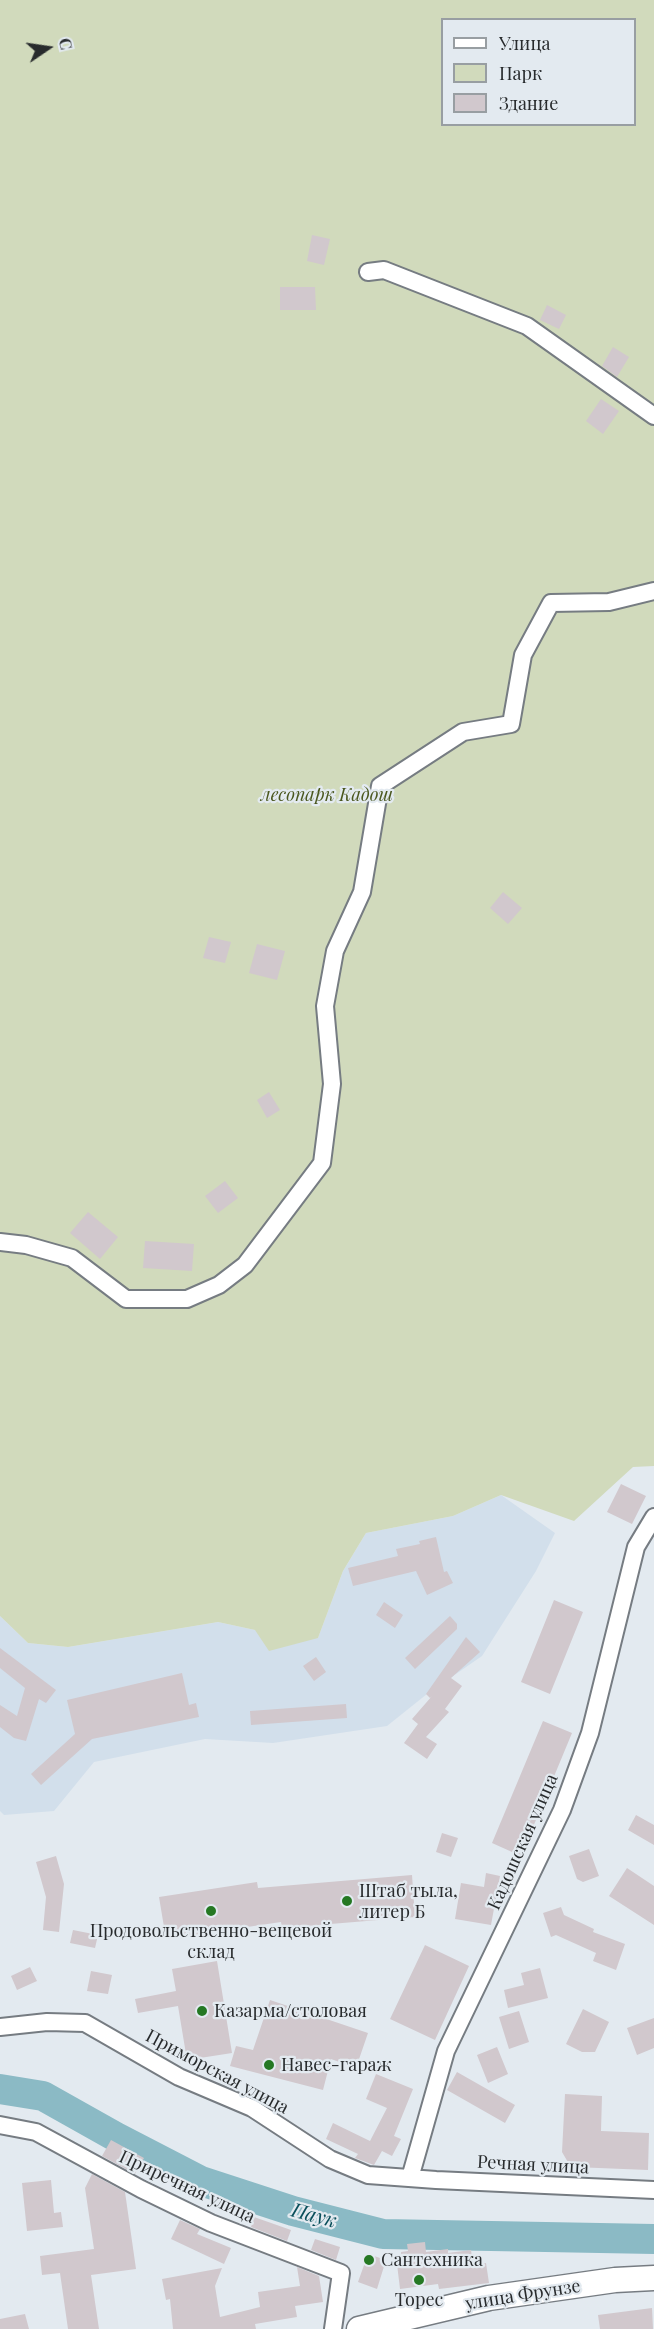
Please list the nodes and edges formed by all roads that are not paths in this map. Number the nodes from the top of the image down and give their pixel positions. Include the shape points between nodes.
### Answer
1 (368, 272) dead end
2 (654, 416) edge
3 (654, 591) edge
4 (0, 1242) edge
5 (654, 1517) edge
6 (0, 2026) edge
7 (0, 2125) edge
8 (410, 2178) junction
9 (654, 2190) edge
10 (654, 2279) edge
11 (333, 2329) edge
12 (359, 2329) edge

1 - 2 street via 384,270 527,326
3 - 4 street via 609,602 551,603 523,655 511,724 463,732 380,786 362,892 335,951 325,1006 332,1084 322,1163 245,1265 219,1285 187,1299 126,1299 72,1258
5 - 8 street, Кадошская улица via 636,1547 590,1733 562,1810 446,2051
6 - 8 street, Приморская улица via 85,2023 179,2077 252,2108 330,2159 368,2175
7 - 11 street, Приречная улица via 36,2132 211,2223 341,2273
8 - 9 street, Речная улица
10 - 12 street, улица Фрунзе via 615,2280 489,2298

